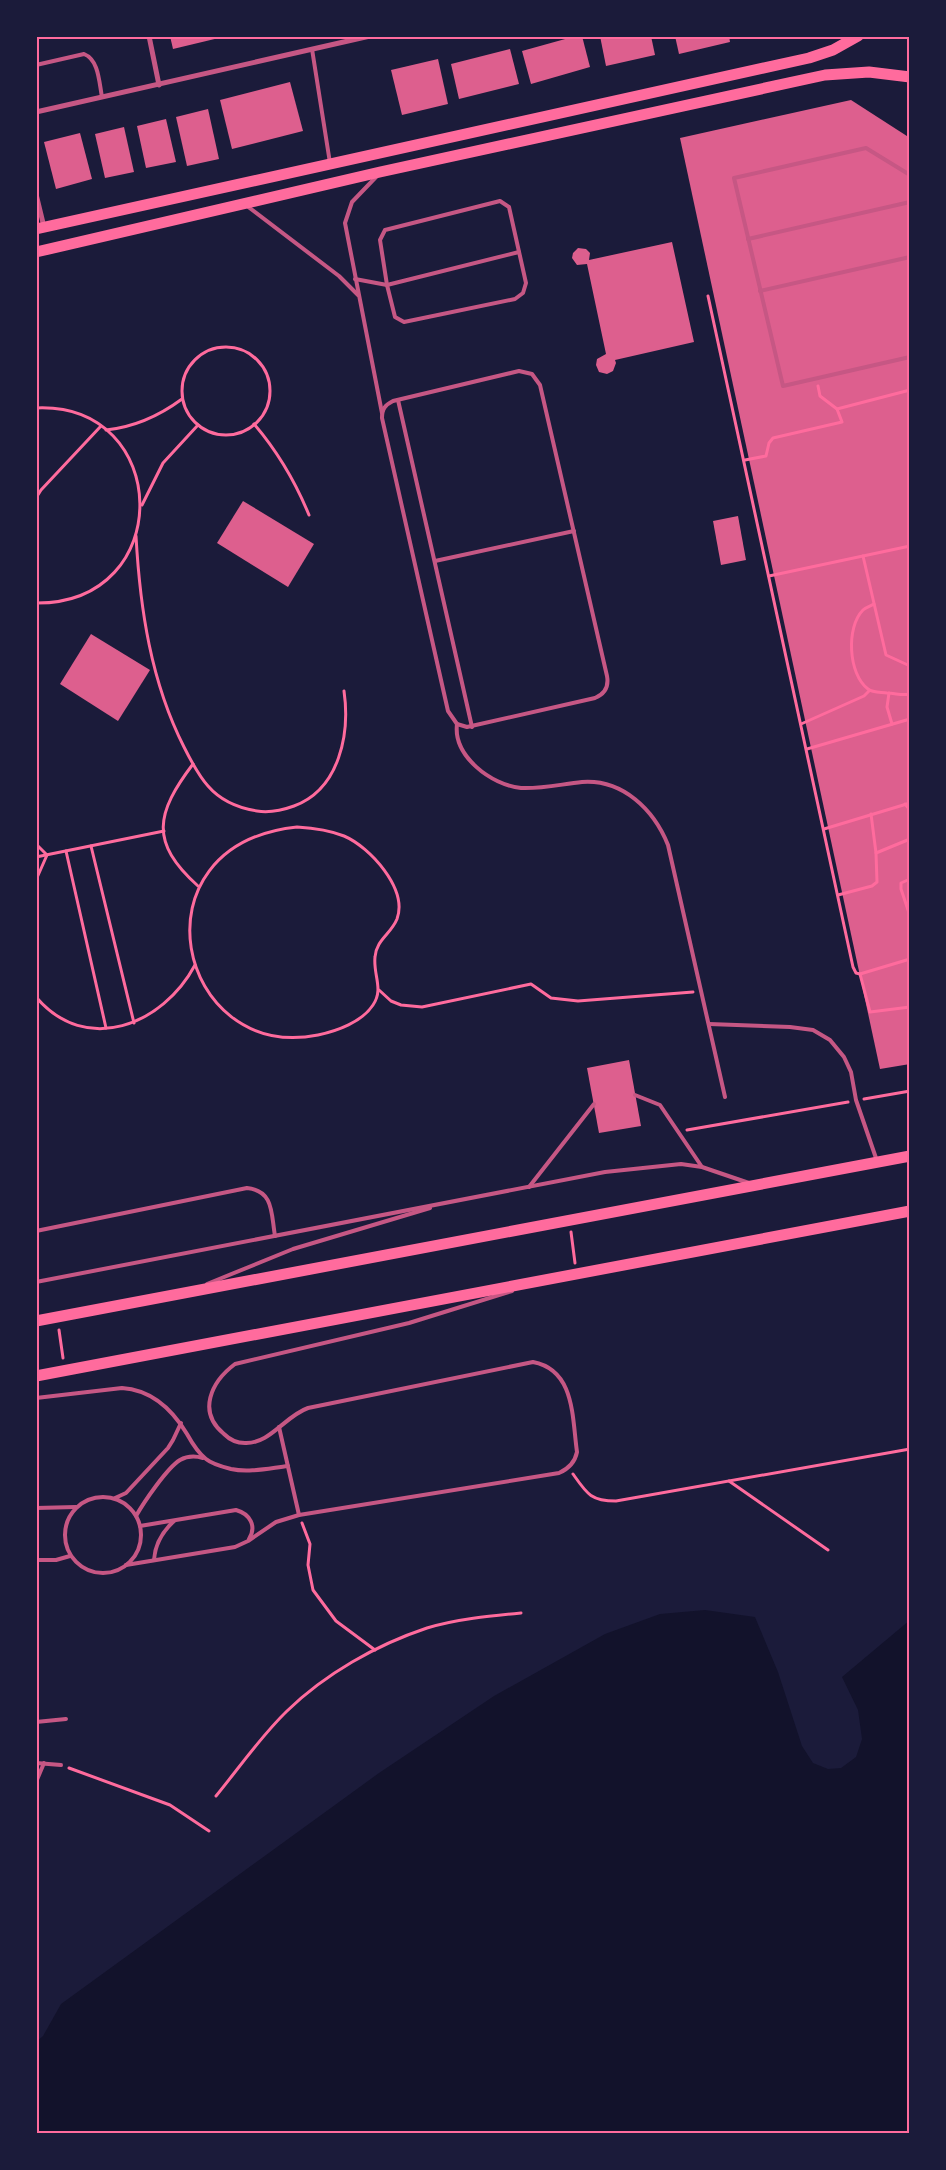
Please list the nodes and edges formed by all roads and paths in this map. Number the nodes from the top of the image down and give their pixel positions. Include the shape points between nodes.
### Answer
1 (149, 36) edge
2 (370, 36) edge
3 (858, 36) edge
4 (312, 49) junction
5 (36, 65) edge
6 (910, 77) edge
7 (159, 85) junction
8 (102, 97) junction
9 (36, 112) edge
10 (330, 163) junction
11 (380, 172) junction
12 (910, 175) edge
13 (36, 194) edge
14 (910, 202) edge
15 (244, 204) junction
16 (40, 228) edge
17 (748, 239) junction
18 (36, 252) edge
19 (519, 252) junction
20 (910, 256) edge
21 (355, 279) junction
22 (387, 285) junction
23 (760, 291) junction
24 (358, 294) junction
25 (708, 296) dead end
26 (910, 357) edge
27 (817, 378) junction
28 (910, 390) edge
29 (182, 399) junction
30 (398, 400) junction
31 (36, 408) edge
32 (837, 409) junction
33 (382, 412) junction
34 (254, 424) junction
35 (198, 425) junction
36 (100, 426) junction
37 (106, 430) junction
38 (745, 460) junction
39 (36, 498) edge
40 (141, 508) junction
41 (309, 514) dead end
42 (574, 531) junction
43 (136, 536) junction
44 (910, 546) edge
45 (863, 556) junction
46 (435, 561) junction
47 (770, 576) junction
48 (36, 598) edge
49 (37, 603) edge
50 (874, 604) junction
51 (910, 666) edge
52 (344, 690) dead end
53 (869, 690) junction
54 (889, 693) junction
55 (910, 694) edge
56 (910, 719) edge
57 (457, 724) junction
58 (801, 724) junction
59 (892, 724) junction
60 (472, 727) junction
61 (807, 749) junction
62 (193, 764) junction
63 (910, 803) edge
64 (905, 804) junction
65 (910, 810) edge
66 (871, 814) junction
67 (824, 829) junction
68 (164, 831) junction
69 (910, 840) edge
70 (36, 844) edge
71 (91, 846) junction
72 (66, 851) junction
73 (876, 853) junction
74 (47, 855) junction
75 (36, 857) edge
76 (910, 879) edge
77 (36, 880) edge
78 (198, 886) junction
79 (838, 895) junction
80 (910, 916) edge
81 (910, 959) edge
82 (195, 965) junction
83 (860, 974) junction
84 (379, 990) junction
85 (36, 997) edge
86 (698, 997) dead end
87 (910, 1007) edge
88 (134, 1022) junction
89 (709, 1024) junction
90 (106, 1028) junction
91 (910, 1091) edge
92 (635, 1094) dead end
93 (726, 1097) dead end
94 (856, 1100) junction
95 (594, 1104) dead end
96 (679, 1131) junction
97 (910, 1156) edge
98 (877, 1162) junction
99 (702, 1167) junction
100 (754, 1185) junction
101 (528, 1186) junction
102 (451, 1202) junction
103 (910, 1211) edge
104 (570, 1221) junction
105 (36, 1231) edge
106 (275, 1236) junction
107 (577, 1274) junction
108 (547, 1280) junction
109 (36, 1282) edge
110 (180, 1294) junction
111 (57, 1317) junction
112 (36, 1321) edge
113 (64, 1370) junction
114 (36, 1376) edge
115 (36, 1398) edge
116 (181, 1423) junction
117 (279, 1427) junction
118 (910, 1449) edge
119 (205, 1459) junction
120 (288, 1466) junction
121 (568, 1468) junction
122 (728, 1481) junction
123 (114, 1498) junction
124 (76, 1507) junction
125 (36, 1508) edge
126 (299, 1515) junction
127 (136, 1516) junction
128 (174, 1520) junction
129 (140, 1526) junction
130 (248, 1541) junction
131 (828, 1550) dead end
132 (70, 1556) junction
133 (36, 1560) edge
134 (154, 1560) junction
135 (126, 1565) junction
136 (521, 1613) dead end
137 (375, 1650) junction
138 (66, 1719) dead end
139 (36, 1722) edge
140 (36, 1763) edge
141 (44, 1763) junction
142 (61, 1765) joint
143 (36, 1782) edge
144 (216, 1796) dead end
145 (209, 1831) dead end

1 - 7 street
2 - 4 street
3 - 10 main road via 833,50 809,58
4 - 7 street
4 - 10 lane
5 - 8 lane via 84,54 90,56
6 - 11 main road via 869,72 825,75
7 - 8 street
8 - 9 street
10 - 16 main road
11 - 15 main road
11 - 21 lane via 352,202 348,211 345,224
12 - 17 lane via 866,148 734,178
13 - 16 street
14 - 17 lane
15 - 18 main road
15 - 24 lane
17 - 23 lane
19 - 22 lane
19 - 22 lane via 526,283 523,294 515,299 404,322 395,317
19 - 22 lane via 508,207 500,201 385,230 380,240
20 - 23 lane
21 - 22 lane
21 - 24 lane
23 - 27 lane via 783,386
24 - 33 lane
25 - 38 path
26 - 27 lane
27 - 32 path via 820,396
28 - 32 path
29 - 34 path via 183,379 197,358 220,347 240,349 257,360 269,387 266,407
29 - 35 path
29 - 37 path via 146,420
30 - 33 lane via 388,404
30 - 42 lane via 518,371 532,374 540,385
30 - 46 lane
31 - 36 path via 61,408
32 - 38 path via 842,422 773,438 766,456
33 - 57 lane via 448,711
34 - 35 path via 237,433 226,434
34 - 41 path via 288,470
35 - 40 path via 163,463
36 - 37 path
36 - 39 path
37 - 40 path via 132,464
38 - 47 path
40 - 43 path
42 - 46 lane
42 - 60 lane via 607,676 606,690 595,698
43 - 49 path via 131,549 114,572 92,590 66,601
43 - 62 path via 140,594 150,654 176,731
44 - 45 path
45 - 47 path
45 - 50 path
46 - 60 lane
47 - 58 path
48 - 49 path
50 - 51 path via 886,655
50 - 53 path via 857,620 852,640 851,658 862,683
52 - 62 path via 346,720 337,763 322,787 300,804 274,812 237,807 216,794
53 - 54 path
53 - 58 path via 864,696
54 - 55 path
54 - 59 path via 887,707
56 - 59 path
57 - 60 lane
57 - 89 lane via 459,745 467,757 503,783 533,788 584,782 603,784 621,790 650,812 668,845
58 - 61 path
59 - 61 path
61 - 67 path
62 - 68 path via 166,806
63 - 64 path
64 - 65 path
64 - 66 path
66 - 67 path
66 - 73 path
67 - 79 path
68 - 71 path
68 - 78 path via 175,864
69 - 73 path
70 - 74 path
71 - 72 path
71 - 88 path
72 - 74 path
72 - 90 path
73 - 79 path via 877,882
74 - 75 path
74 - 77 path
76 - 80 path via 901,883 900,889
78 - 82 path via 189,926
78 - 84 path via 233,849 263,834 280,829 314,828 346,837 374,858 387,874 398,897 397,918 381,940 375,956
79 - 83 path via 853,967
81 - 83 path
82 - 84 path via 210,994 221,1006 247,1025 277,1036 310,1037 341,1028 368,1011
82 - 88 path via 170,1000 147,1017
83 - 87 path via 870,1012
84 - 86 path via 401,1005 422,1008 531,984 551,998 578,1000 690,992
85 - 90 path via 64,1020 92,1028
88 - 90 path
89 - 93 lane
89 - 94 lane via 813,1030 830,1040 844,1057 851,1072
91 - 94 path
92 - 96 lane via 660,1105
94 - 96 path
94 - 98 lane
95 - 101 lane
96 - 99 lane
97 - 98 main road
98 - 100 main road
99 - 100 lane
99 - 101 lane via 681,1164 605,1172
100 - 104 main road
101 - 102 lane
102 - 106 lane
102 - 110 lane via 293,1249
103 - 107 main road
104 - 107 path
104 - 110 main road
105 - 106 lane via 248,1188 259,1189 266,1195
106 - 109 lane
107 - 108 main road
108 - 113 main road
108 - 117 lane via 409,1323 235,1364 224,1373 215,1385 208,1405 209,1414 219,1431 227,1438 244,1444
110 - 111 main road
111 - 112 main road
111 - 113 path
113 - 114 main road
115 - 116 lane via 134,1389 146,1392 164,1404
116 - 119 lane
116 - 123 lane via 168,1448 126,1493
117 - 120 lane
117 - 121 lane via 308,1408 533,1362 551,1368 567,1389 577,1452
118 - 122 path
119 - 120 lane via 237,1470
119 - 127 lane via 189,1457 174,1464
120 - 126 lane
121 - 122 path via 588,1494 600,1501
121 - 126 lane via 559,1473
122 - 131 path
123 - 124 lane via 94,1498
123 - 127 lane via 123,1502
124 - 125 lane
124 - 132 lane via 65,1525 65,1541
126 - 130 lane via 276,1522
126 - 137 path via 310,1544 308,1565 313,1590 336,1621
127 - 129 lane
128 - 129 lane
128 - 130 lane via 236,1510 244,1512 252,1522 252,1535
128 - 134 lane via 157,1544
129 - 135 lane via 139,1548
130 - 134 lane via 235,1547
132 - 133 lane
132 - 135 lane via 78,1565 102,1574
134 - 135 lane
136 - 137 path via 476,1617 427,1628
137 - 144 path via 326,1677 286,1712
138 - 139 lane
140 - 141 lane
141 - 142 lane
141 - 143 lane
142 - 145 path via 170,1805

